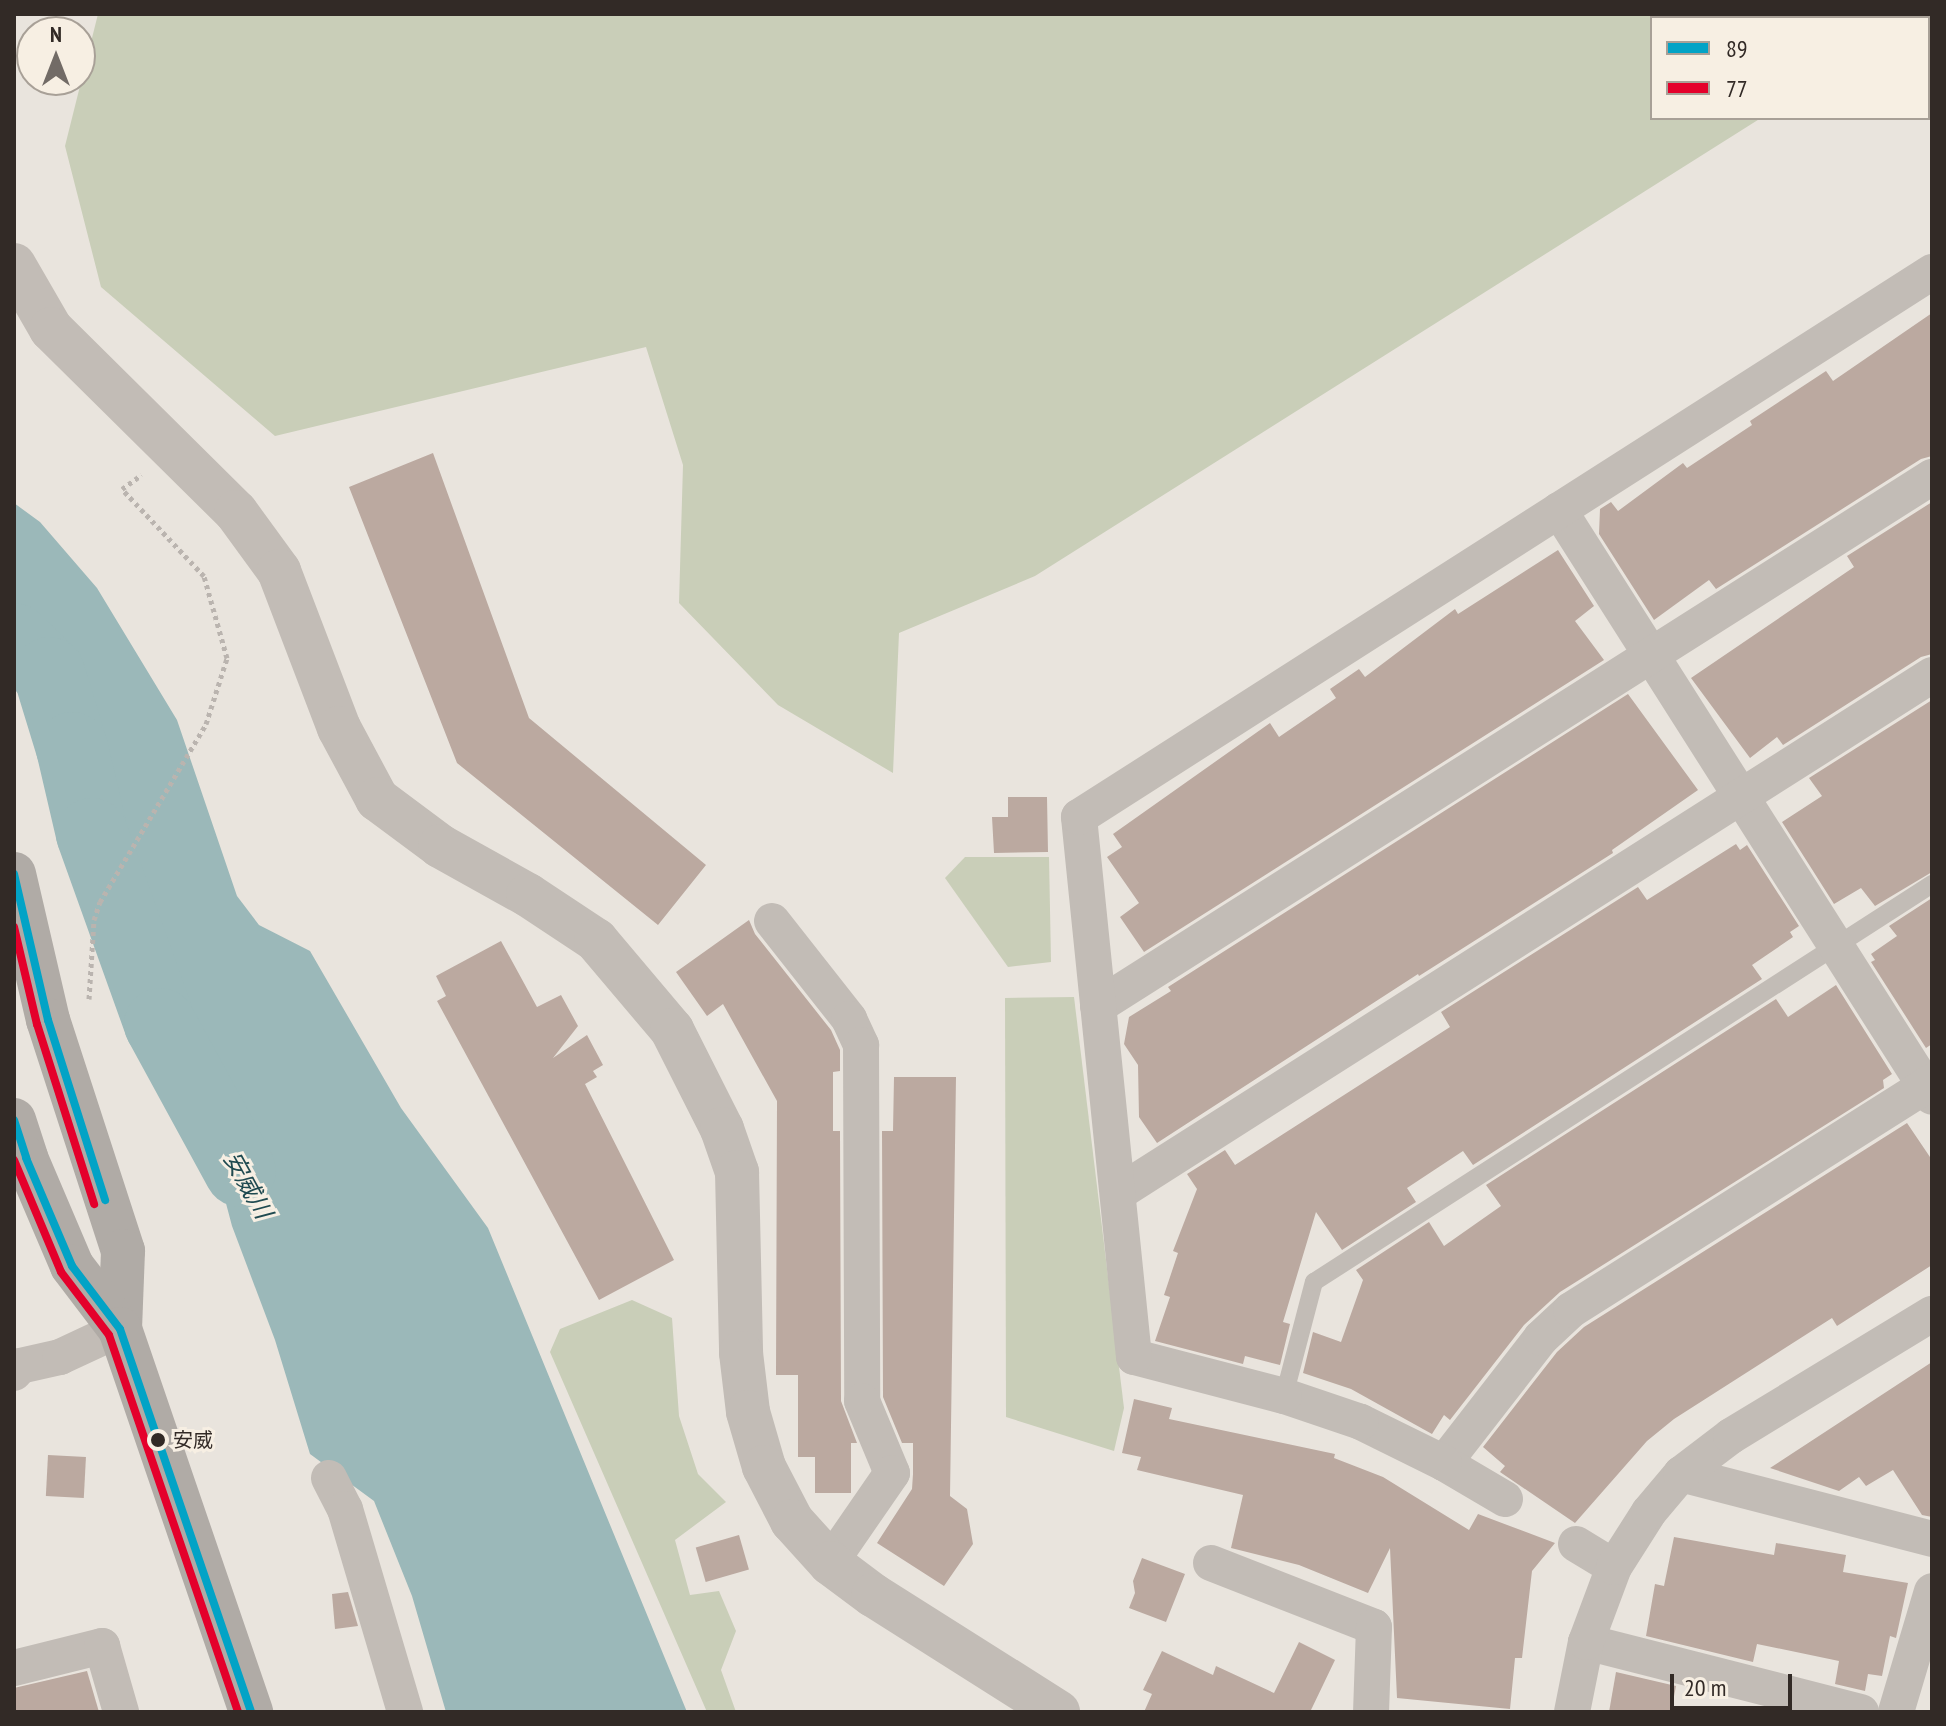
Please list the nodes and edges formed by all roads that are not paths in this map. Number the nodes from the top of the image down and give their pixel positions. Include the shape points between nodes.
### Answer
1 (14, 265) edge
2 (1932, 272) edge
3 (1932, 477) edge
4 (1559, 510) junction
5 (1652, 656) junction
6 (1932, 675) edge
7 (1741, 797) junction
8 (14, 874) edge
9 (1932, 884) edge
10 (772, 921) dead end
11 (1835, 945) junction
12 (1098, 1006) junction
13 (1930, 1088) edge
14 (14, 1120) edge
15 (1118, 1193) junction
16 (1932, 1314) edge
17 (120, 1329) junction
18 (14, 1373) edge
19 (1284, 1396) junction
20 (1444, 1463) junction
21 (1681, 1474) junction
22 (329, 1478) dead end
23 (1505, 1499) dead end
24 (1932, 1539) edge
25 (1576, 1544) dead end
26 (830, 1563) junction
27 (1211, 1563) dead end
28 (1614, 1567) junction
29 (1932, 1591) edge
30 (1586, 1642) junction
31 (14, 1668) edge
32 (121, 1712) edge
33 (251, 1712) edge
34 (405, 1712) edge
35 (1058, 1712) edge
36 (1371, 1712) edge
37 (1572, 1712) edge
38 (1861, 1712) edge
39 (1896, 1712) edge

1 - 26 street via 51,329 236,512 279,571 339,728 377,799 440,846 596,940 672,1030 722,1129 737,1172 743,1381 754,1439 777,1497
2 - 4 street
3 - 5 street
4 - 5 street
4 - 12 street via 1079,817
5 - 7 street
5 - 12 street
6 - 7 street
7 - 11 street
7 - 15 street
8 - 17 main road via 48,1020 123,1251
9 - 11 lane
10 - 26 street via 849,1019 861,1045 862,1401 892,1473
11 - 13 street
11 - 19 lane via 1314,1282
12 - 15 street
13 - 20 street via 1571,1310 1541,1338
14 - 17 main road via 72,1266
15 - 19 street via 1134,1357
16 - 21 street via 1731,1436
17 - 18 street via 60,1357 20,1366
17 - 33 main road
19 - 20 street via 1361,1422
20 - 23 street
21 - 24 street
21 - 28 street
22 - 34 street via 345,1509
25 - 28 street
26 - 35 street via 917,1625
27 - 36 street via 1374,1627
28 - 30 street
29 - 39 street
30 - 37 street
30 - 38 street
31 - 32 street via 102,1646

